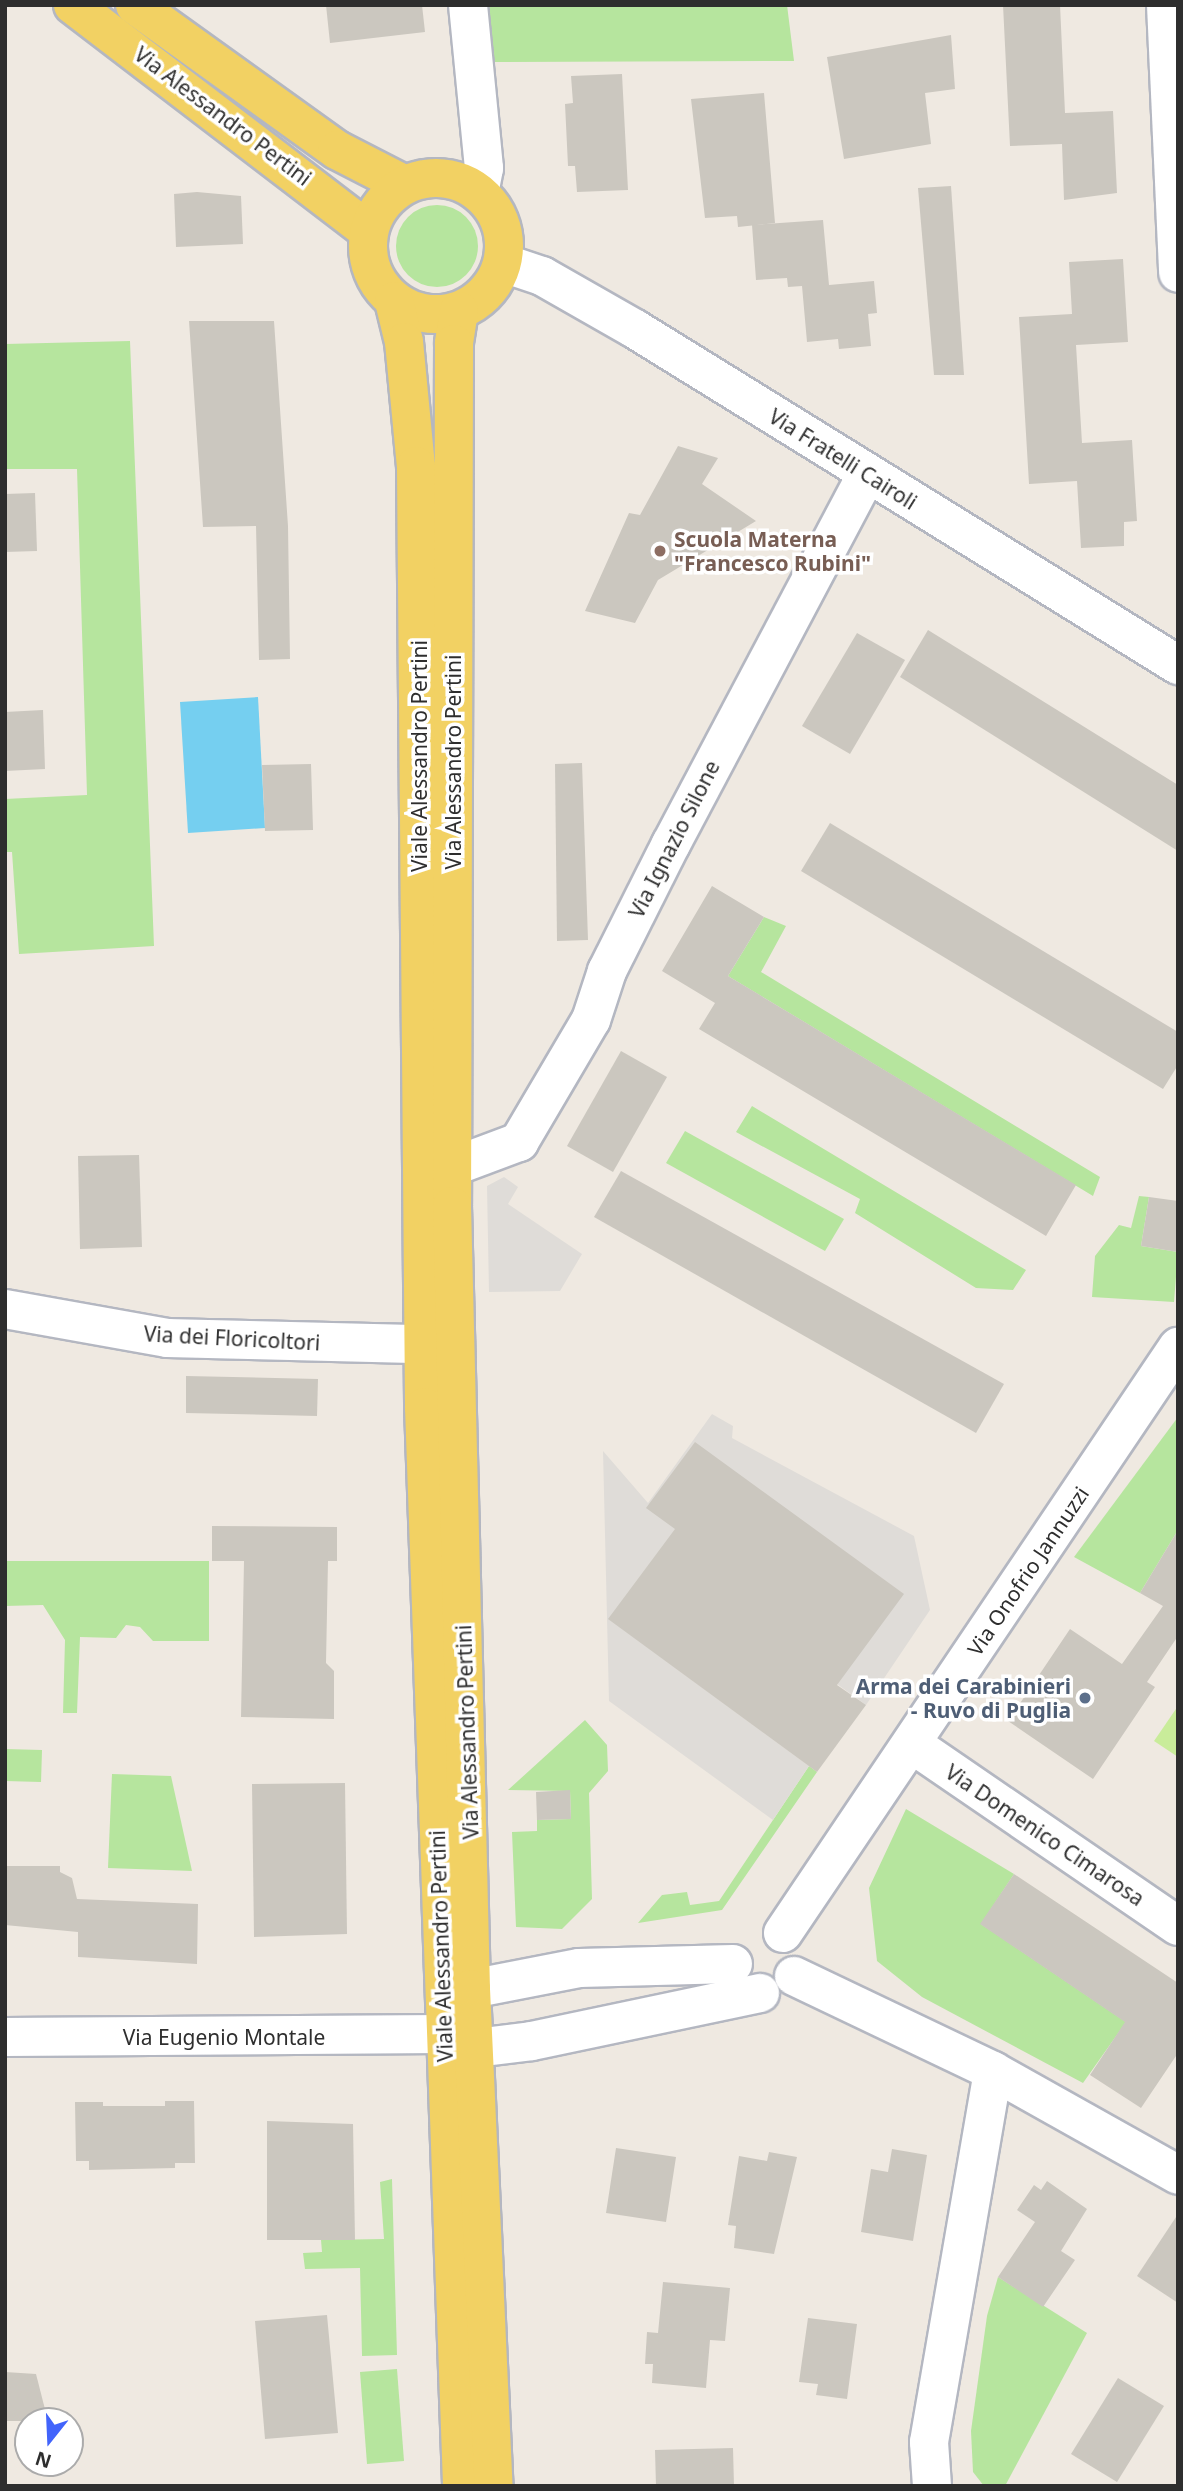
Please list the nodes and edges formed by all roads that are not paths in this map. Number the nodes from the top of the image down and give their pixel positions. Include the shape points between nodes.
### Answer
1 (73, 5) edge
2 (135, 5) edge
3 (468, 5) edge
4 (1166, 5) edge
5 (405, 185) junction
6 (479, 193) junction
7 (369, 231) junction
8 (503, 263) junction
9 (1178, 273) edge
10 (394, 301) junction
11 (459, 311) junction
12 (867, 474) junction
13 (1178, 665) edge
14 (452, 1167) junction
15 (437, 1213) junction
16 (5, 1309) edge
17 (439, 1345) junction
18 (1178, 1347) edge
19 (440, 1411) junction
20 (912, 1744) junction
21 (1178, 1926) edge
22 (783, 1933) junction
23 (733, 1964) junction
24 (794, 1976) junction
25 (471, 1989) junction
26 (760, 1993) junction
27 (5, 2037) edge
28 (459, 2041) junction
29 (993, 2071) junction
30 (1178, 2175) edge
31 (462, 2486) edge
32 (494, 2486) edge
33 (932, 2486) edge

1 - 7 main road, Via Alessandro Pertini
2 - 5 main road, Via Alessandro Pertini via 337,150
3 - 6 street via 484,168
4 - 9 street
5 - 6 main road via 443,178
5 - 7 main road via 376,212
6 - 8 main road via 501,225
7 - 10 main road via 371,269
8 - 11 main road via 494,284 479,300
8 - 12 street, Via Fratelli Cairoli via 542,276 635,329
10 - 11 main road via 426,314
10 - 15 main road, Viale Alessandro Pertini via 404,342 416,467
11 - 14 main road, Via Alessandro Pertini via 454,371
12 - 13 street, Via Fratelli Cairoli
12 - 14 street, Via Ignazio Silone via 671,844 607,971 591,1020 519,1142
14 - 15 main road, Via Alessandro Pertini
15 - 17 main road
16 - 17 street, Via dei Floricoltori via 167,1338
17 - 19 main road
18 - 20 street, Via Onofrio Jannuzzi
19 - 25 main road, Via Alessandro Pertini via 469,1781
19 - 28 main road, Viale Alessandro Pertini
20 - 21 street, Via Domenico Cimarosa
20 - 22 street, Via Onofrio Jannuzzi
22 - 23 street via 763,1928 744,1936 733,1954
22 - 24 street via 795,1948
23 - 25 street via 579,1968
23 - 26 street via 742,1983
24 - 26 street via 780,1990
24 - 29 street
25 - 28 street
26 - 28 street, Via Eugenio Montale via 532,2041
27 - 28 street, Via Eugenio Montale
28 - 31 main road, Viale Alessandro Pertini
28 - 32 main road, Viale Alessandro Pertini
29 - 30 street
29 - 33 street via 929,2442

